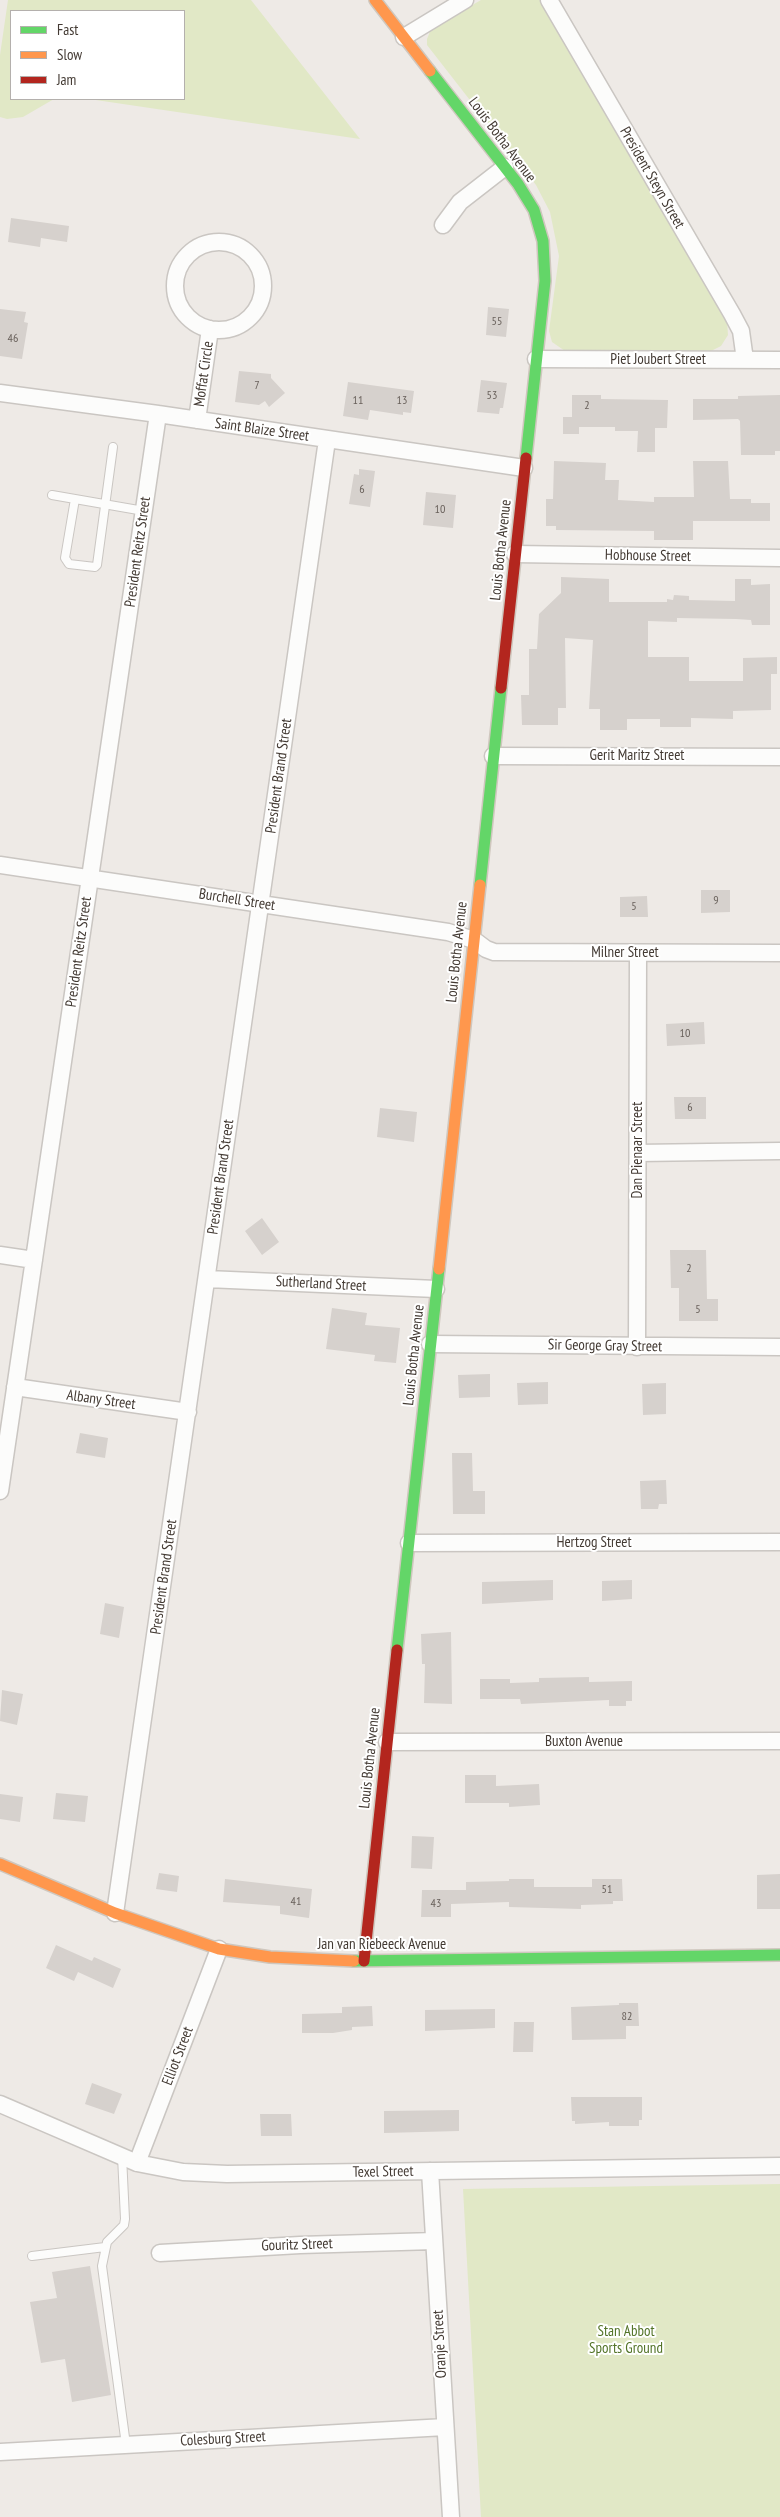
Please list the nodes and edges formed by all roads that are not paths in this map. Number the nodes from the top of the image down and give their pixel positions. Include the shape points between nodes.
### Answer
1 (375, 0) edge
2 (465, 0) edge
3 (549, 0) edge
4 (404, 37) junction
5 (505, 167) junction
6 (443, 225) dead end
7 (210, 329) junction
8 (536, 359) junction
9 (745, 360) junction
10 (780, 360) edge
11 (0, 393) edge
12 (158, 414) junction
13 (197, 420) junction
14 (327, 440) junction
15 (113, 447) dead end
16 (524, 468) junction
17 (52, 496) dead end
18 (75, 499) junction
19 (104, 504) junction
20 (144, 511) junction
21 (515, 554) junction
22 (780, 558) edge
23 (494, 756) junction
24 (780, 757) edge
25 (0, 865) edge
26 (90, 878) junction
27 (261, 903) junction
28 (474, 940) junction
29 (638, 953) junction
30 (780, 953) edge
31 (780, 1151) edge
32 (638, 1153) junction
33 (0, 1256) edge
34 (34, 1260) junction
35 (207, 1280) junction
36 (436, 1290) junction
37 (430, 1344) junction
38 (637, 1347) junction
39 (780, 1347) edge
40 (15, 1387) junction
41 (188, 1412) junction
42 (0, 1491) edge
43 (780, 1542) edge
44 (409, 1543) junction
45 (780, 1741) edge
46 (387, 1742) junction
47 (0, 1864) edge
48 (115, 1913) junction
49 (219, 1949) junction
50 (780, 1955) edge
51 (364, 1961) junction
52 (0, 2104) edge
53 (129, 2160) junction
54 (780, 2166) edge
55 (430, 2171) junction
56 (434, 2241) junction
57 (105, 2247) junction
58 (160, 2253) dead end
59 (32, 2256) dead end
60 (445, 2426) junction
61 (126, 2445) junction
62 (0, 2452) edge
63 (450, 2517) edge

1 - 4 street, Louis Botha Avenue
2 - 4 street
3 - 9 street, President Steyn Street via 732,314 741,331
4 - 5 street, Louis Botha Avenue
5 - 6 street via 460,202
5 - 8 street, Louis Botha Avenue via 534,210 543,241 545,281
7 - 7 street, Moffat Circle via 193,321 180,307 176,296 177,271 192,251 215,242 227,242 239,246 257,264 262,288 254,311 246,320 223,330
7 - 13 street, Moffat Circle
8 - 9 street, Piet Joubert Street
8 - 16 street, Louis Botha Avenue
9 - 10 street, Piet Joubert Street
11 - 12 street, Saint Blaize Street
12 - 13 street, Saint Blaize Street
12 - 20 street, President Reitz Street
13 - 14 street, Saint Blaize Street
14 - 16 street, Saint Blaize Street
14 - 27 street, President Brand Street
15 - 19 lane
16 - 21 street, Louis Botha Avenue
17 - 18 lane
18 - 19 lane
18 - 19 lane via 65,558 69,564 84,567 97,565
19 - 20 lane
20 - 26 street, President Reitz Street
21 - 22 street, Hobhouse Street
21 - 23 street, Louis Botha Avenue
23 - 24 street, Gerit Maritz Street
23 - 28 street, Louis Botha Avenue
25 - 26 street, Burchell Street
26 - 27 street, Burchell Street
26 - 34 street, President Reitz Street
27 - 28 street, Burchell Street via 448,932
27 - 35 street, President Brand Street
28 - 29 street, Milner Street via 494,952
28 - 36 street, Louis Botha Avenue
29 - 30 street, Milner Street
29 - 32 street, Dan Pienaar Street
31 - 32 street
32 - 38 street, Dan Pienaar Street
33 - 34 street
34 - 40 street, President Reitz Street
35 - 36 street, Sutherland Street
35 - 41 street, President Brand Street
36 - 37 street, Louis Botha Avenue
37 - 38 street, Sir George Gray Street
37 - 44 street, Louis Botha Avenue
38 - 39 street, Sir George Gray Street
40 - 41 street, Albany Street
40 - 42 street, President Reitz Street
41 - 48 street, President Brand Street
43 - 44 street, Hertzog Street
44 - 46 street, Louis Botha Avenue
45 - 46 street, Buxton Avenue
46 - 51 street, Louis Botha Avenue
47 - 48 street, Jan van Riebeeck Avenue
48 - 49 street, Jan van Riebeeck Avenue
49 - 51 street, Jan van Riebeeck Avenue via 306,1960
49 - 53 street, Elliot Street
50 - 51 street, Jan van Riebeeck Avenue
52 - 53 street, Texel Street
53 - 55 street, Texel Street via 167,2170 213,2174
53 - 57 lane via 124,2224
54 - 55 street, Texel Street
55 - 56 street, Oranje Street
56 - 58 street, Gouritz Street
56 - 60 street, Oranje Street
57 - 59 lane
57 - 61 lane via 102,2266
60 - 61 street, Colesburg Street
60 - 63 street, Oranje Street
61 - 62 street, Colesburg Street

